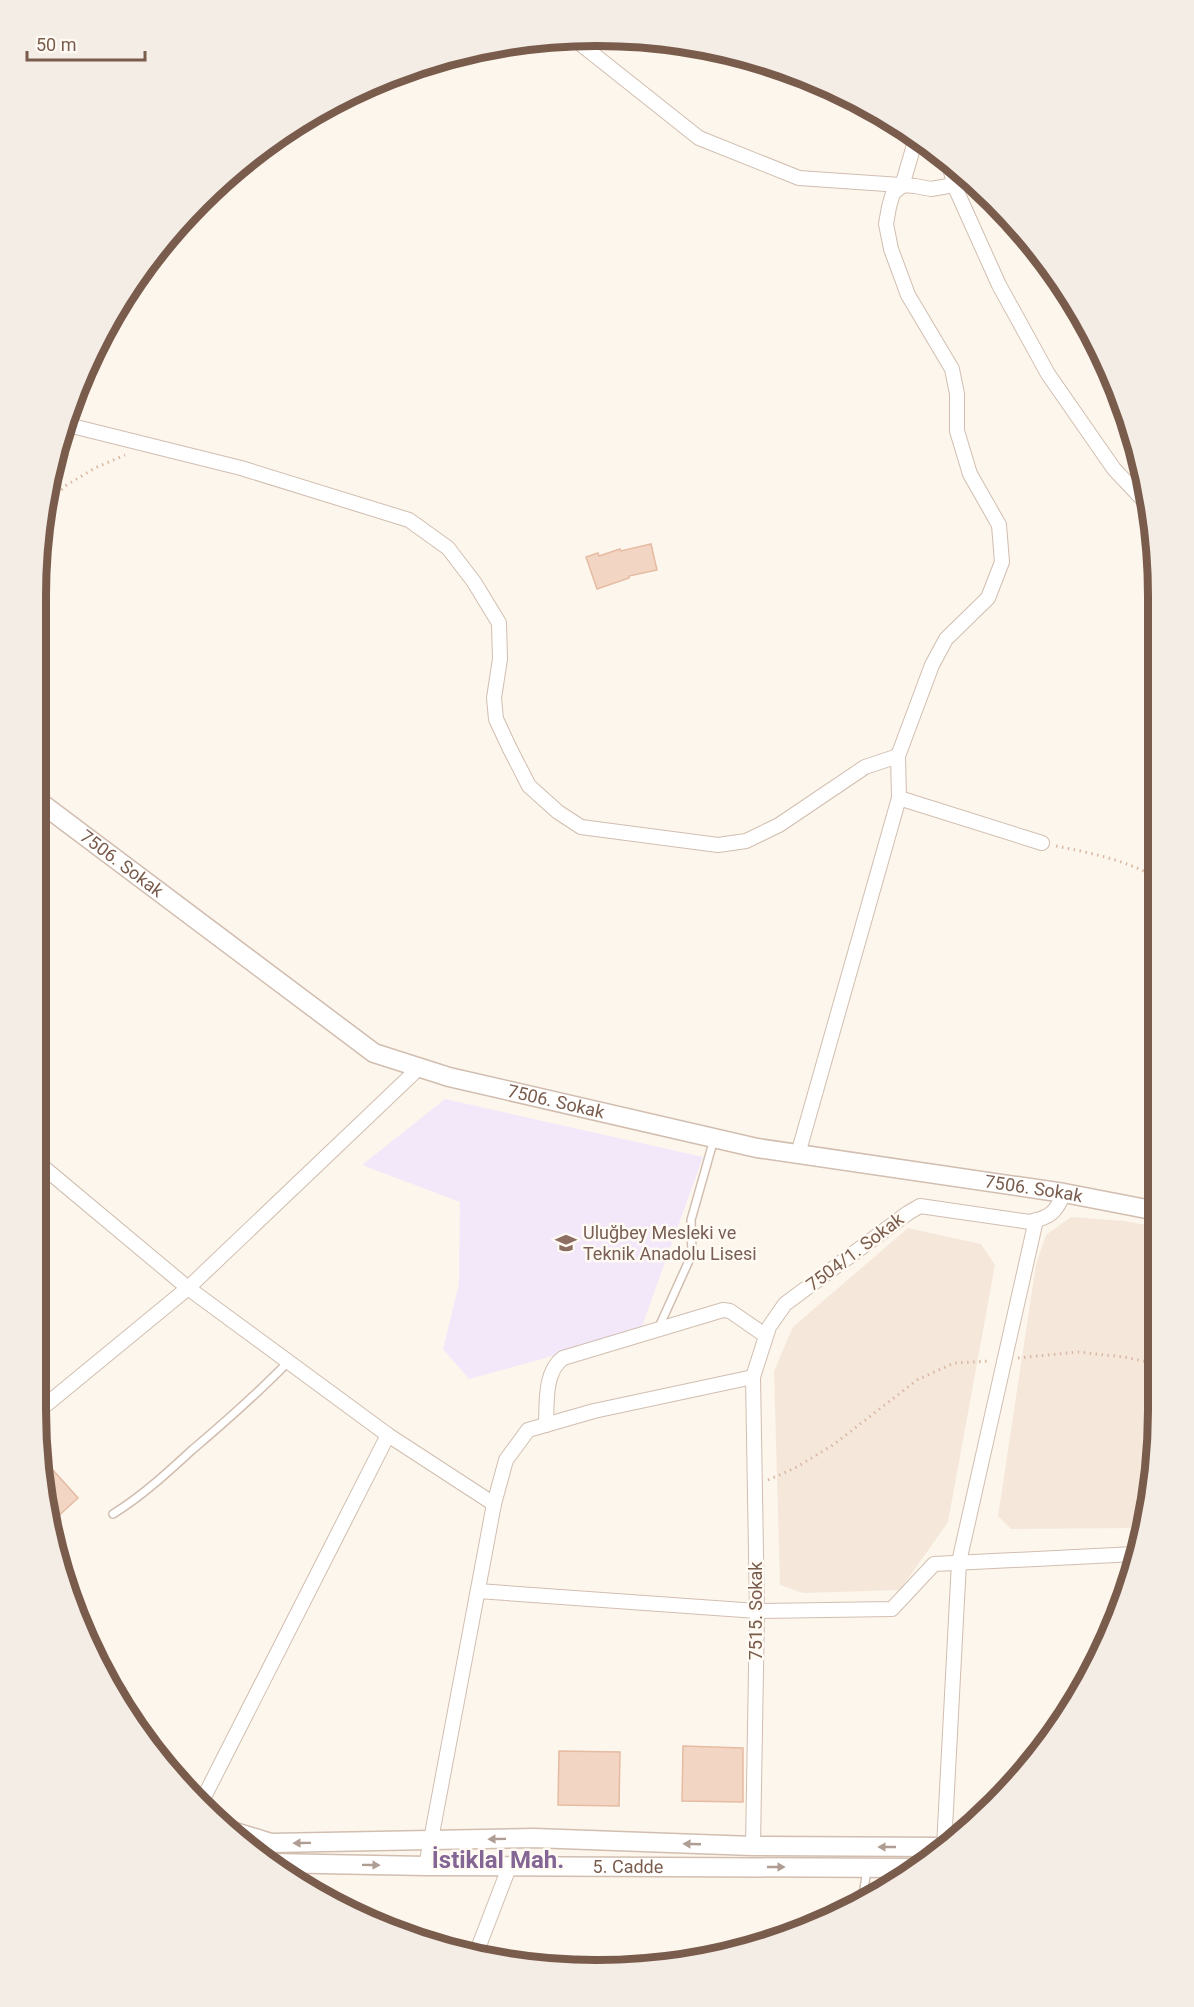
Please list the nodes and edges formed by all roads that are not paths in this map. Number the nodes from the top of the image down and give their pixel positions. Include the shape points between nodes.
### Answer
1 (584, 47) edge
2 (914, 147) edge
3 (952, 177) edge
4 (954, 184) junction
5 (909, 186) junction
6 (74, 426) edge
7 (1138, 495) edge
8 (898, 756) junction
9 (899, 798) junction
10 (46, 807) edge
11 (1042, 843) road end
12 (420, 1067) junction
13 (714, 1138) junction
14 (798, 1154) junction
15 (46, 1169) edge
16 (1064, 1193) junction
17 (1148, 1209) edge
18 (1036, 1220) junction
19 (188, 1288) junction
20 (658, 1330) junction
21 (766, 1336) junction
22 (288, 1362) junction
23 (753, 1377) junction
24 (46, 1405) edge
25 (546, 1425) junction
26 (388, 1436) junction
27 (494, 1504) junction
28 (113, 1514) dead end
29 (1128, 1554) edge
30 (959, 1562) junction
31 (478, 1591) junction
32 (757, 1611) junction
33 (205, 1796) edge
34 (249, 1836) edge
35 (946, 1836) edge
36 (431, 1840) junction
37 (753, 1846) junction
38 (932, 1847) edge
39 (284, 1863) edge
40 (510, 1865) junction
41 (426, 1866) junction
42 (867, 1868) junction
43 (903, 1868) edge
44 (864, 1892) edge
45 (478, 1947) edge

1 - 5 street via 699,138 799,178
2 - 5 street
3 - 4 street
4 - 5 street via 931,189
4 - 7 street via 999,285 1048,374 1113,469
5 - 8 street via 893,193 886,224 891,249 908,295 952,369 957,431 970,474 999,525 1002,562 988,598 946,639 932,665
6 - 8 street via 241,468 409,520 448,548 499,624 500,659 494,698 496,719 510,749 529,786 581,827 718,845 746,841 779,825 865,767
8 - 9 street
9 - 11 street
9 - 14 street
10 - 12 street, 7506. Sokak via 374,1053
12 - 13 street, 7506. Sokak
12 - 19 street
13 - 14 street, 7506. Sokak
13 - 20 lane via 691,1221 692,1254
14 - 16 street, 7506. Sokak
15 - 19 street
16 - 17 street, 7506. Sokak
16 - 18 street via 1058,1208
18 - 21 street, 7504/1. Sokak via 920,1206 785,1304
18 - 30 street
19 - 22 street
19 - 24 street
20 - 21 street via 723,1310
20 - 25 street via 557,1362 549,1382
21 - 23 street, 7504/1. Sokak
22 - 26 street
22 - 28 lane via 182,1460
23 - 25 street
23 - 32 street, 7515. Sokak
25 - 27 street via 528,1430 506,1460
26 - 27 street
26 - 33 street
27 - 31 street
29 - 30 street
30 - 32 street via 934,1564 892,1609
30 - 35 street
31 - 32 street
31 - 36 street
32 - 37 street, 7515. Sokak
36 -> 34 street via 271,1843
37 -> 36 street via 534,1838
36 - 41 street
38 -> 37 street
39 -> 41 street, 5. Cadde
40 - 41 street, 5. Cadde
40 -> 42 street, 5. Cadde
40 - 45 street
42 - 43 street, 5. Cadde
42 - 44 lane

